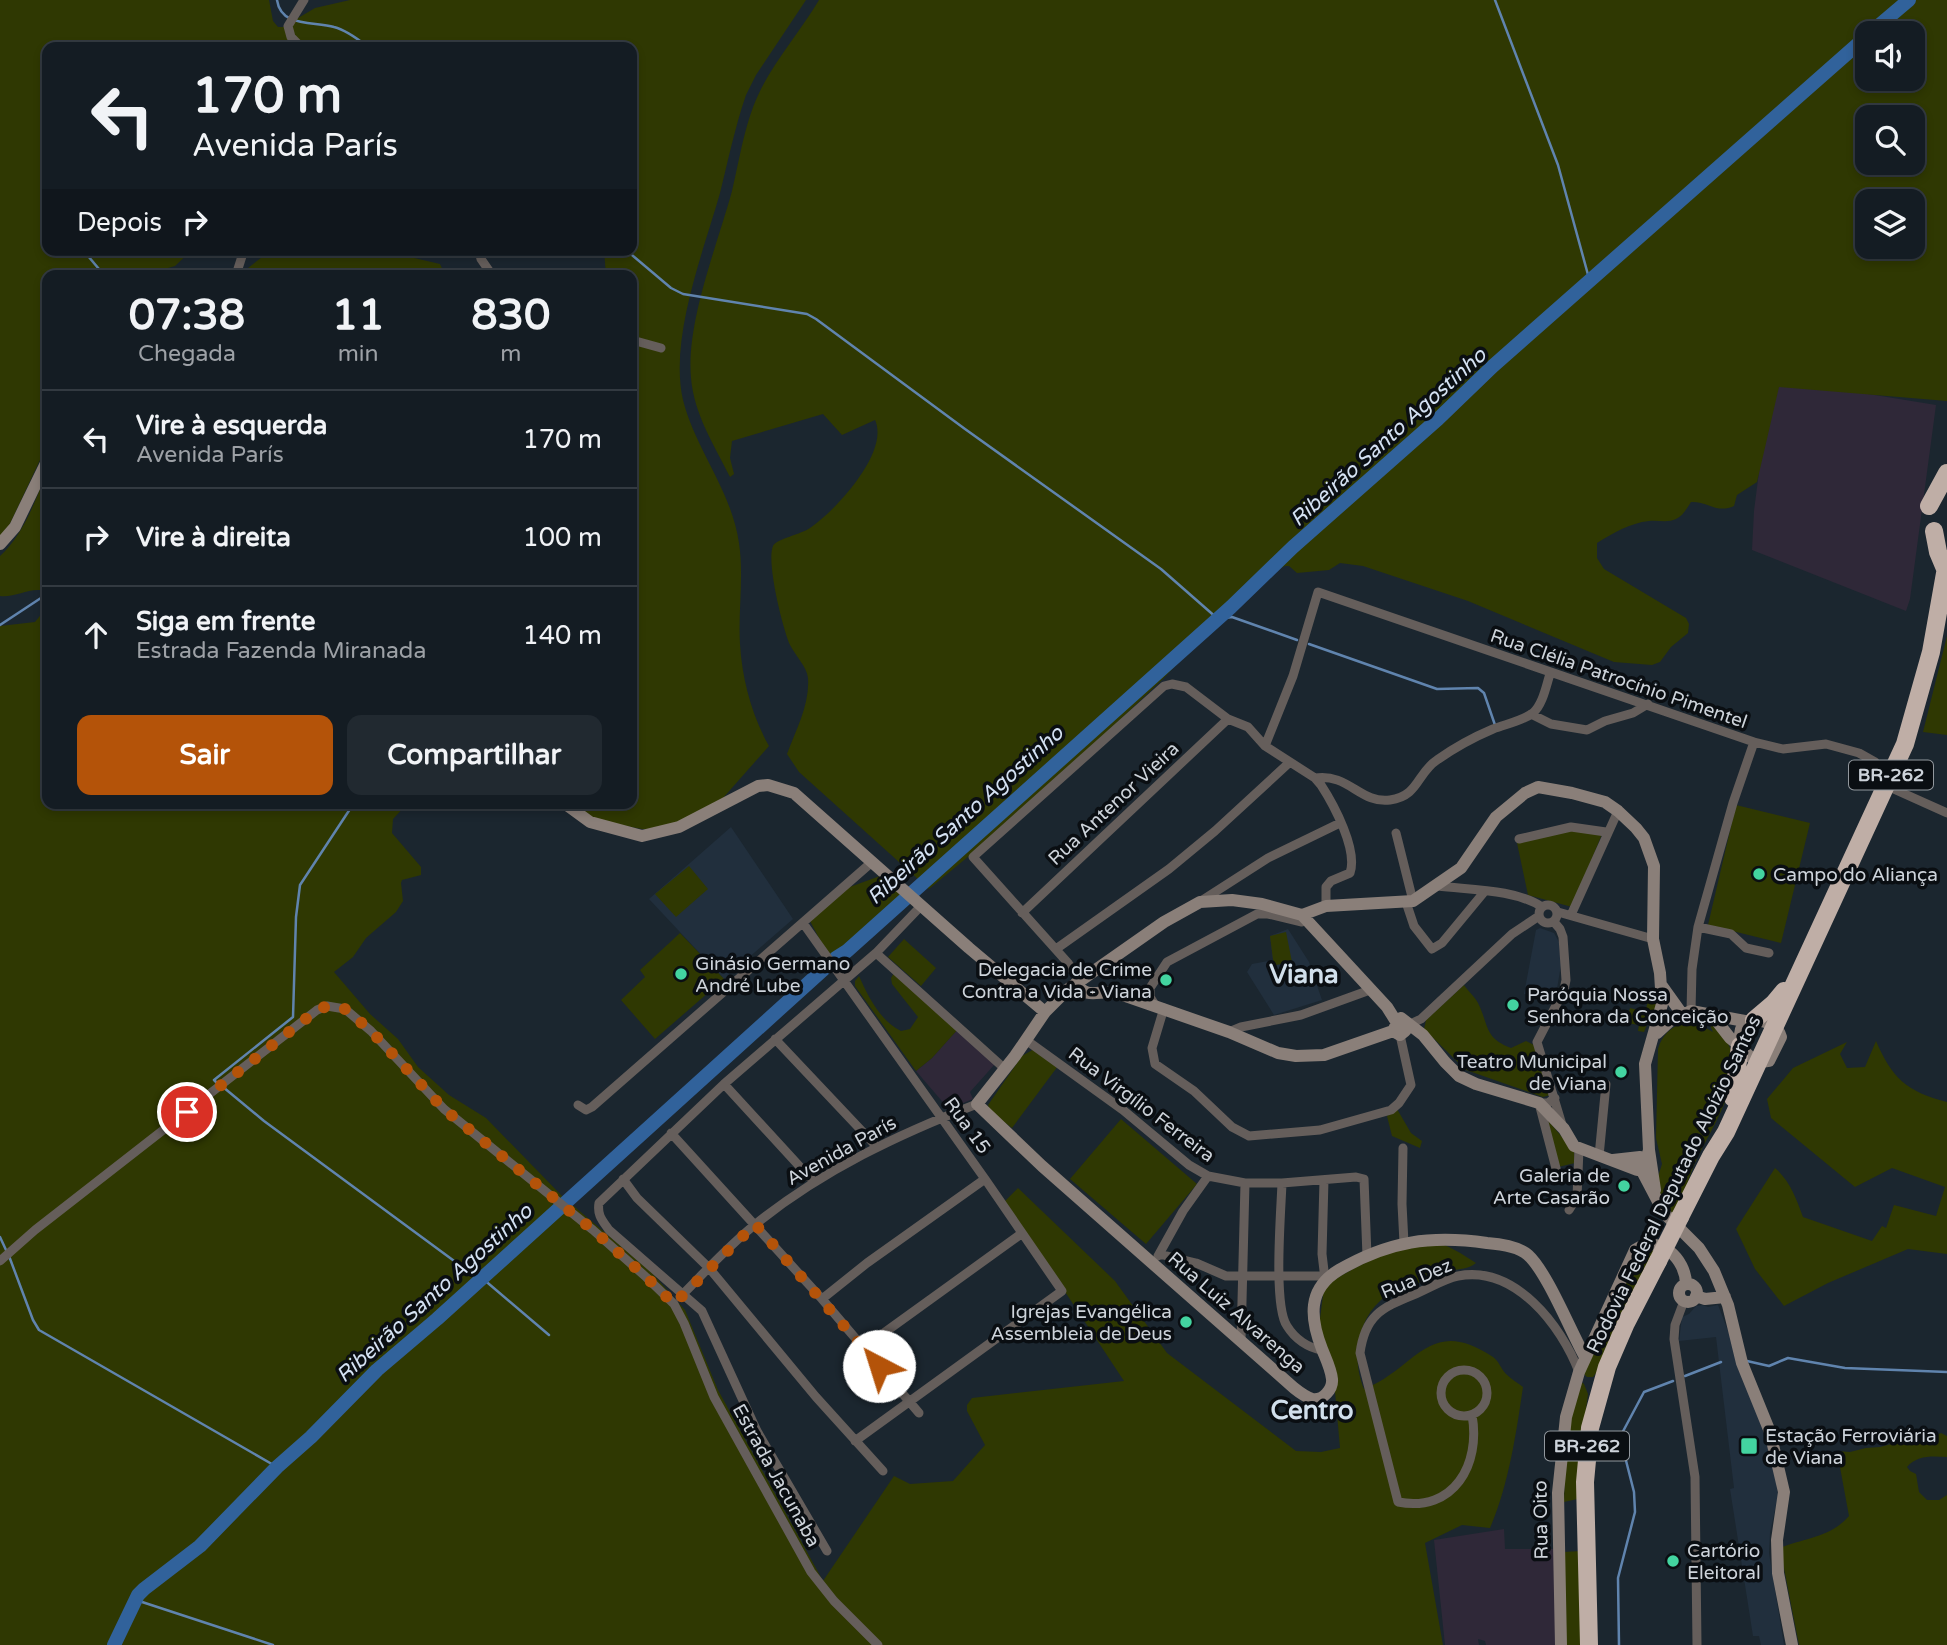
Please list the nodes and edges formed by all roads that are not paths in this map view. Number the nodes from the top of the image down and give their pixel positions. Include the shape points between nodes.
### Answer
1 (304, 0) edge
2 (296, 42) edge
3 (637, 341) edge
4 (661, 348) dead end
5 (42, 471) edge
6 (1947, 473) edge
7 (1929, 506) dead end
8 (1934, 531) dead end
9 (0, 544) edge
10 (1946, 567) edge
11 (1550, 674) junction
12 (1648, 705) junction
13 (1531, 714) junction
14 (1228, 719) junction
15 (1754, 743) junction
16 (1265, 746) junction
17 (1290, 762) junction
18 (1315, 778) junction
19 (1887, 786) junction
20 (572, 809) edge
21 (1618, 811) junction
22 (1947, 813) edge
23 (1340, 823) junction
24 (1396, 832) dead end
25 (1606, 832) junction
26 (1519, 839) dead end
27 (872, 862) junction
28 (1438, 886) junction
29 (1485, 891) junction
30 (1200, 902) junction
31 (1410, 902) junction
32 (919, 903) junction
33 (1326, 906) junction
34 (1541, 912) junction
35 (1558, 912) junction
36 (1022, 913) junction
37 (1571, 915) junction
38 (1299, 917) junction
39 (1554, 922) junction
40 (803, 923) junction
41 (1698, 928) junction
42 (1653, 939) junction
43 (1056, 949) junction
44 (876, 953) junction
45 (1769, 953) dead end
46 (1660, 973) junction
47 (1798, 975) junction
48 (844, 980) junction
49 (1076, 983) junction
50 (1370, 990) junction
51 (1159, 1006) junction
52 (1045, 1012) junction
53 (1686, 1012) junction
54 (1712, 1015) junction
55 (1752, 1021) junction
56 (1402, 1028) junction
57 (1229, 1032) junction
58 (1777, 1032) junction
59 (1652, 1038) junction
60 (775, 1039) junction
61 (1026, 1040) junction
62 (1741, 1046) junction
63 (1763, 1061) junction
64 (1005, 1069) junction
65 (724, 1084) junction
66 (1606, 1084) dead end
67 (1555, 1098) junction
68 (1539, 1103) junction
69 (978, 1104) junction
70 (578, 1105) dead end
71 (941, 1118) junction
72 (1564, 1129) junction
73 (1726, 1132) junction
74 (671, 1133) junction
75 (877, 1147) junction
76 (1403, 1149) dead end
77 (1579, 1149) junction
78 (1602, 1158) junction
79 (1645, 1161) junction
80 (1208, 1176) junction
81 (1558, 1176) dead end
82 (623, 1179) junction
83 (985, 1179) junction
84 (1324, 1180) junction
85 (813, 1181) junction
86 (1245, 1183) junction
87 (1282, 1183) junction
88 (1569, 1210) dead end
89 (755, 1224) junction
90 (1021, 1234) junction
91 (1404, 1243) junction
92 (1322, 1254) junction
93 (1367, 1256) junction
94 (1156, 1259) junction
95 (0, 1261) edge
96 (709, 1268) junction
97 (1338, 1271) junction
98 (1243, 1276) junction
99 (1279, 1277) junction
100 (1324, 1277) junction
101 (683, 1295) junction
102 (1725, 1297) junction
103 (1690, 1298) junction
104 (822, 1299) junction
105 (674, 1304) junction
106 (1241, 1341) junction
107 (863, 1348) junction
108 (1322, 1350) junction
109 (1585, 1357) junction
110 (1579, 1372) junction
111 (910, 1403) junction
112 (919, 1413) dead end
113 (1472, 1415) junction
114 (855, 1441) junction
115 (883, 1471) dead end
116 (827, 1551) dead end
117 (878, 1645) edge
118 (1561, 1645) edge
119 (1589, 1645) edge
120 (1697, 1645) edge
121 (1792, 1645) edge

1 - 2 street via 288,26
3 - 4 street
5 - 9 street via 15,527
6 - 7 highway
8 - 10 highway
10 - 19 highway, BR-262 via 1918,705
11 - 12 street, Rua Clélia Patrocínio Pimentel
11 - 13 street
11 - 16 street, Rua Clélia Patrocínio Pimentel via 1318,592 1293,676
12 - 13 street via 1587,730 1551,724
12 - 15 street, Rua Clélia Patrocínio Pimentel
13 - 18 street via 1444,755 1413,789 1395,799 1369,798 1334,777
14 - 16 street via 1248,727
14 - 36 street, Rua Antenor Vieira
14 - 36 street via 1186,687 1164,686 973,858
15 - 19 street, Rua Clélia Patrocínio Pimentel via 1783,749 1826,744 1859,753 1875,762
15 - 41 street
16 - 17 street
17 - 18 street
17 - 43 street via 1169,869
18 - 23 street
19 - 22 street
19 - 47 highway, BR-262
20 - 27 street via 590,822 642,836 679,827 749,790 768,785 794,793
21 - 25 street
21 - 28 street via 1572,793 1532,789 1496,817 1466,862
21 - 42 street via 1636,828 1652,856
23 - 30 street via 1268,858
23 - 33 street via 1350,846 1352,871 1328,883
24 - 31 street
25 - 26 street via 1571,827
25 - 37 street
27 - 32 street
27 - 40 street
28 - 29 street
28 - 31 street
29 - 31 street via 1432,949 1414,926
29 - 34 street via 1530,899
30 - 38 street via 1262,904
30 - 49 street
31 - 33 street
32 - 44 street
32 - 52 street
33 - 38 street
34 - 35 street via 1551,905
34 - 39 street via 1545,923
34 - 56 street via 1425,1016
35 - 37 street
35 - 39 street
36 - 43 street
37 - 42 street
38 - 50 street via 1325,938
38 - 51 street via 1257,914 1172,959 1150,988 1150,997
39 - 67 street via 1563,937 1566,980 1537,1042
40 - 48 street, Rua 15
40 - 70 street via 592,1107 586,1110
41 - 45 street via 1731,934 1746,948
41 - 53 street
42 - 46 street
43 - 49 street via 1074,972
44 - 48 street
44 - 64 street
46 - 53 street via 1666,993
46 - 59 street via 1662,1004
47 - 55 highway
47 - 58 highway, Rodovia Federal Deputado Aloízio Santos via 1797,990
48 - 60 street
48 - 71 street, Rua 15
49 - 51 street via 1086,994 1107,991
49 - 52 street
50 - 56 street
50 - 57 street via 1301,1015
51 - 56 street via 1154,1064 1249,1136 1320,1130 1391,1110 1411,1085
51 - 57 street
52 - 61 street
53 - 54 street
53 - 59 street
54 - 55 street
54 - 62 street
55 - 58 street via 1766,1022
55 - 62 street via 1741,1029
56 - 57 street via 1313,1057 1278,1053
56 - 68 street via 1433,1048 1459,1076
58 - 63 highway, Rodovia Federal Deputado Aloízio Santos
59 - 79 street via 1645,1064
60 - 65 street
60 - 75 street
61 - 64 street
61 - 80 street, Rua Virgílio Ferreira
62 - 63 street via 1749,1056
62 - 73 highway
63 - 73 highway, Rodovia Federal Deputado Aloízio Santos
64 - 69 street
65 - 74 street
65 - 85 street
66 - 78 street
67 - 68 street
67 - 72 street
68 - 72 street
68 - 81 street
69 - 71 street, Avenida París
69 - 94 street, Rua Luiz Alvarenga via 1042,1166
71 - 75 street, Avenida París
71 - 83 street, Rua 15
72 - 77 street
73 - 119 highway, Rodovia Federal Deputado Aloízio Santos / BR-262, bridge via 1611,1356 1598,1391 1585,1482
74 - 82 street
74 - 89 street
75 - 85 street, Avenida París
76 - 91 street
77 - 78 street
77 - 88 street via 1577,1196
78 - 79 street via 1637,1170
79 - 102 street via 1664,1213 1707,1260
80 - 86 street, Rua Virgílio Ferreira
80 - 94 street
82 - 96 street via 636,1198
82 - 101 street via 599,1203 600,1219
83 - 90 street, Rua 15
83 - 104 street
84 - 87 street, Rua Virgílio Ferreira
84 - 92 street
84 - 93 street, Rua Virgílio Ferreira via 1364,1179
85 - 89 street, Avenida París
86 - 87 street, Rua Virgílio Ferreira
86 - 98 street
87 - 99 street
89 - 96 street, Avenida París
89 - 104 street
90 - 107 street
90 - 111 street, Rua 15 via 1062,1292
91 - 93 street
91 - 109 street via 1454,1238 1524,1252 1545,1280
92 - 97 street
92 - 100 street
93 - 97 street
94 - 98 street via 1196,1263 1218,1274
94 - 106 street, Rua Luiz Alvarenga
95 - 105 street via 317,1010 337,1006 371,1031 444,1109
96 - 101 street, Avenida París
96 - 114 street
97 - 100 street
98 - 99 street
98 - 106 street
99 - 100 street
99 - 108 street via 1287,1328 1305,1345
100 - 108 street, Rua Luiz Alvarenga via 1313,1307
101 - 105 street, Avenida París
101 - 116 street via 707,1318 757,1430
102 - 103 street
102 - 121 street via 1782,1482 1776,1555
103 - 109 street, Rua Oito via 1693,1286 1686,1284 1684,1270 1672,1253 1648,1244 1635,1250
103 - 120 street via 1675,1325 1674,1339 1695,1476
104 - 107 street
105 - 117 street, Estrada Jacunaba via 714,1397 811,1572
106 - 108 street, Rua Luiz Alvarenga via 1311,1399 1324,1396 1332,1387
107 - 111 street
109 - 110 street, Rua Oito
110 - 113 street, Rua Dez via 1571,1350 1543,1313 1515,1288 1496,1279 1457,1276 1396,1301 1375,1315 1362,1337 1360,1353 1398,1502 1424,1504 1450,1493 1460,1482 1472,1449
110 - 118 street, Rua Oito via 1566,1417 1559,1471
111 - 112 street
111 - 114 street
113 - 113 street via 1485,1401 1485,1383 1470,1371 1452,1373 1441,1389 1446,1407 1462,1416
114 - 115 street

